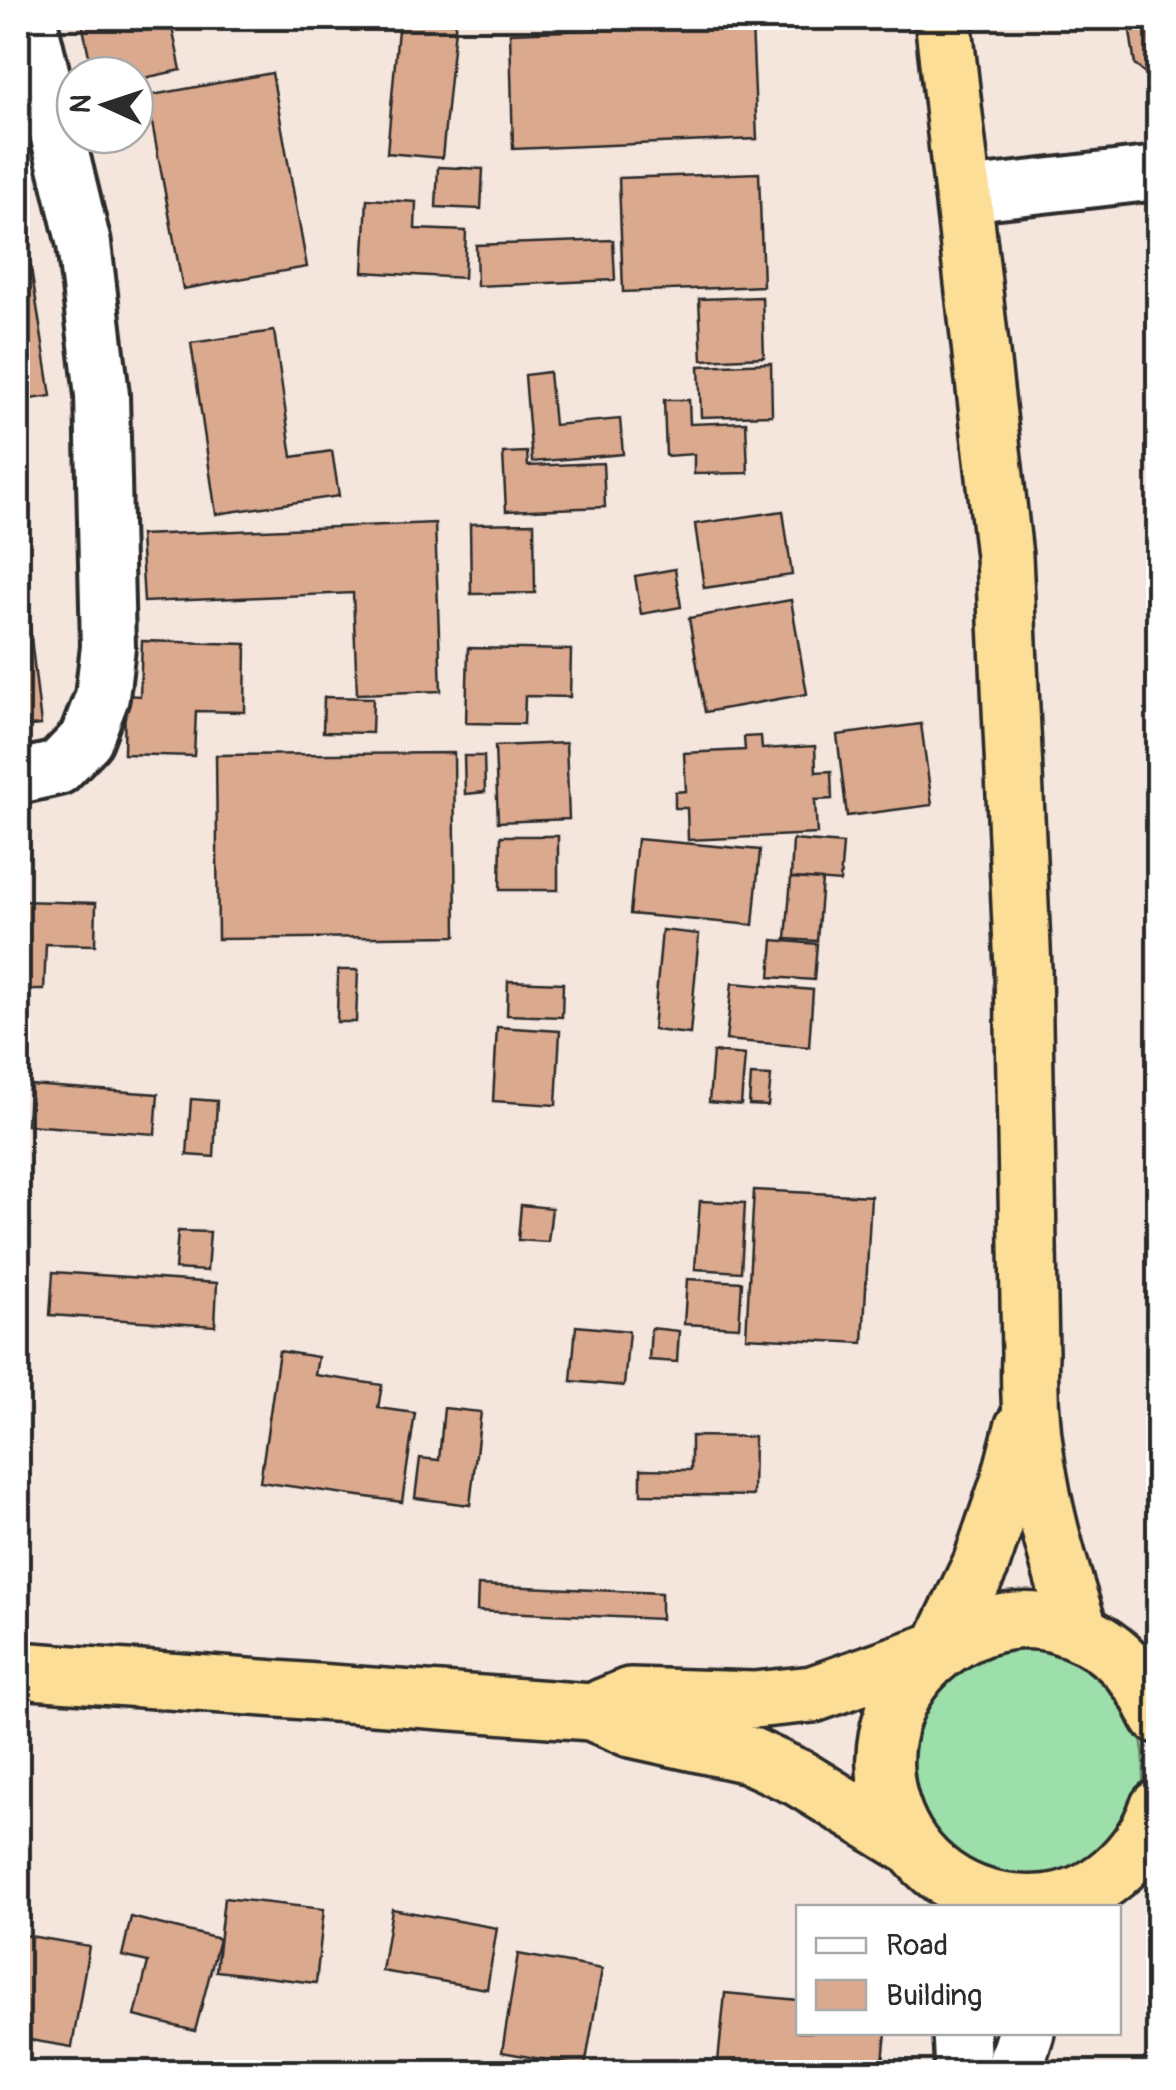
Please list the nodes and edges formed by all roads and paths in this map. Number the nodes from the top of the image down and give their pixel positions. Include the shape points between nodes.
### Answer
1 (29, 18) edge
2 (943, 18) edge
3 (1158, 173) edge
4 (964, 195) junction
5 (18, 778) edge
6 (1028, 1406) junction
7 (940, 1649) junction
8 (1121, 1658) edge
9 (18, 1670) edge
10 (591, 1712) junction
11 (1158, 1715) edge
12 (1158, 1808) edge
13 (924, 1871) edge
14 (1124, 1873) edge
15 (961, 2035) edge
16 (1025, 2035) edge
17 (963, 2072) edge
18 (1013, 2072) edge

1 - 5 street via 84,244 102,394 108,648 102,697 86,738 58,768
2 - 4 highway
3 - 4 street
4 - 6 highway via 1004,556 1023,969
6 - 7 highway via 981,1564
6 - 8 highway via 1052,1547
7 - 8 highway via 1008,1621 1045,1622
7 - 10 highway via 813,1694 754,1700 630,1696
7 - 13 highway via 914,1675 885,1742 884,1779 894,1815
8 - 11 highway
9 - 10 highway
10 - 13 highway via 632,1730 749,1755 798,1778
12 - 14 highway
13 - 14 highway via 981,1898 1016,1905 1052,1902
15 - 17 street
16 - 18 street

